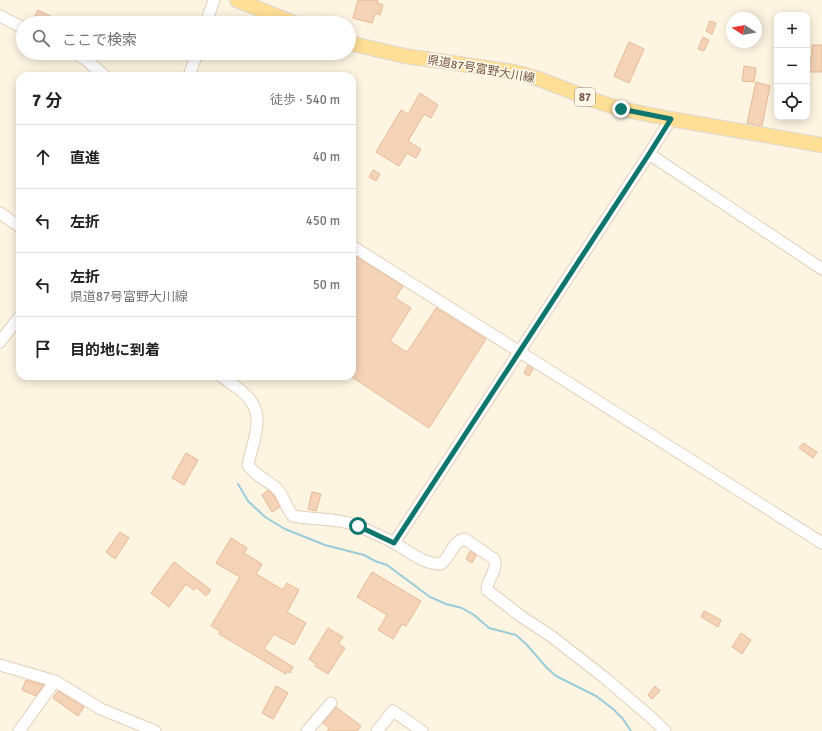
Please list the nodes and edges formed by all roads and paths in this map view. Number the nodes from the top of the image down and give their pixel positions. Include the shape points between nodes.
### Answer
1 (214, 0) edge
2 (237, 0) edge
3 (0, 16) edge
4 (208, 16) edge
5 (277, 16) edge
6 (16, 24) edge
7 (356, 45) edge
8 (86, 60) edge
9 (195, 60) edge
10 (100, 72) edge
11 (190, 72) edge
12 (671, 119) junction
13 (822, 145) edge
14 (649, 154) junction
15 (0, 213) edge
16 (16, 224) edge
17 (356, 249) edge
18 (822, 269) edge
19 (16, 321) edge
20 (0, 342) edge
21 (520, 352) junction
22 (227, 380) edge
23 (394, 543) junction
24 (822, 543) edge
25 (0, 665) edge
26 (55, 681) junction
27 (331, 703) dead end
28 (19, 731) edge
29 (155, 731) edge
30 (307, 731) edge
31 (377, 731) edge
32 (422, 731) edge
33 (665, 731) edge

1 - 4 street
2 - 5 main road
3 - 6 street
7 - 12 main road, 県道87号富野大川線 / 87 via 405,56 514,72 621,109
8 - 10 street
9 - 11 street
12 - 13 main road, 県道87号富野大川線 / 87
12 - 14 street
14 - 18 street
14 - 21 street
15 - 16 street
17 - 21 street
19 - 20 street
21 - 23 street
21 - 24 street
22 - 23 street via 250,399 256,411 257,423 248,465 253,472 278,490 293,516 358,526
23 - 33 street via 432,564 440,564 447,560 454,545 465,539 488,554 496,564 493,575 486,585 487,590 605,678
25 - 26 street
26 - 28 street
26 - 29 street via 101,709
27 - 30 street
31 - 32 street via 393,711

